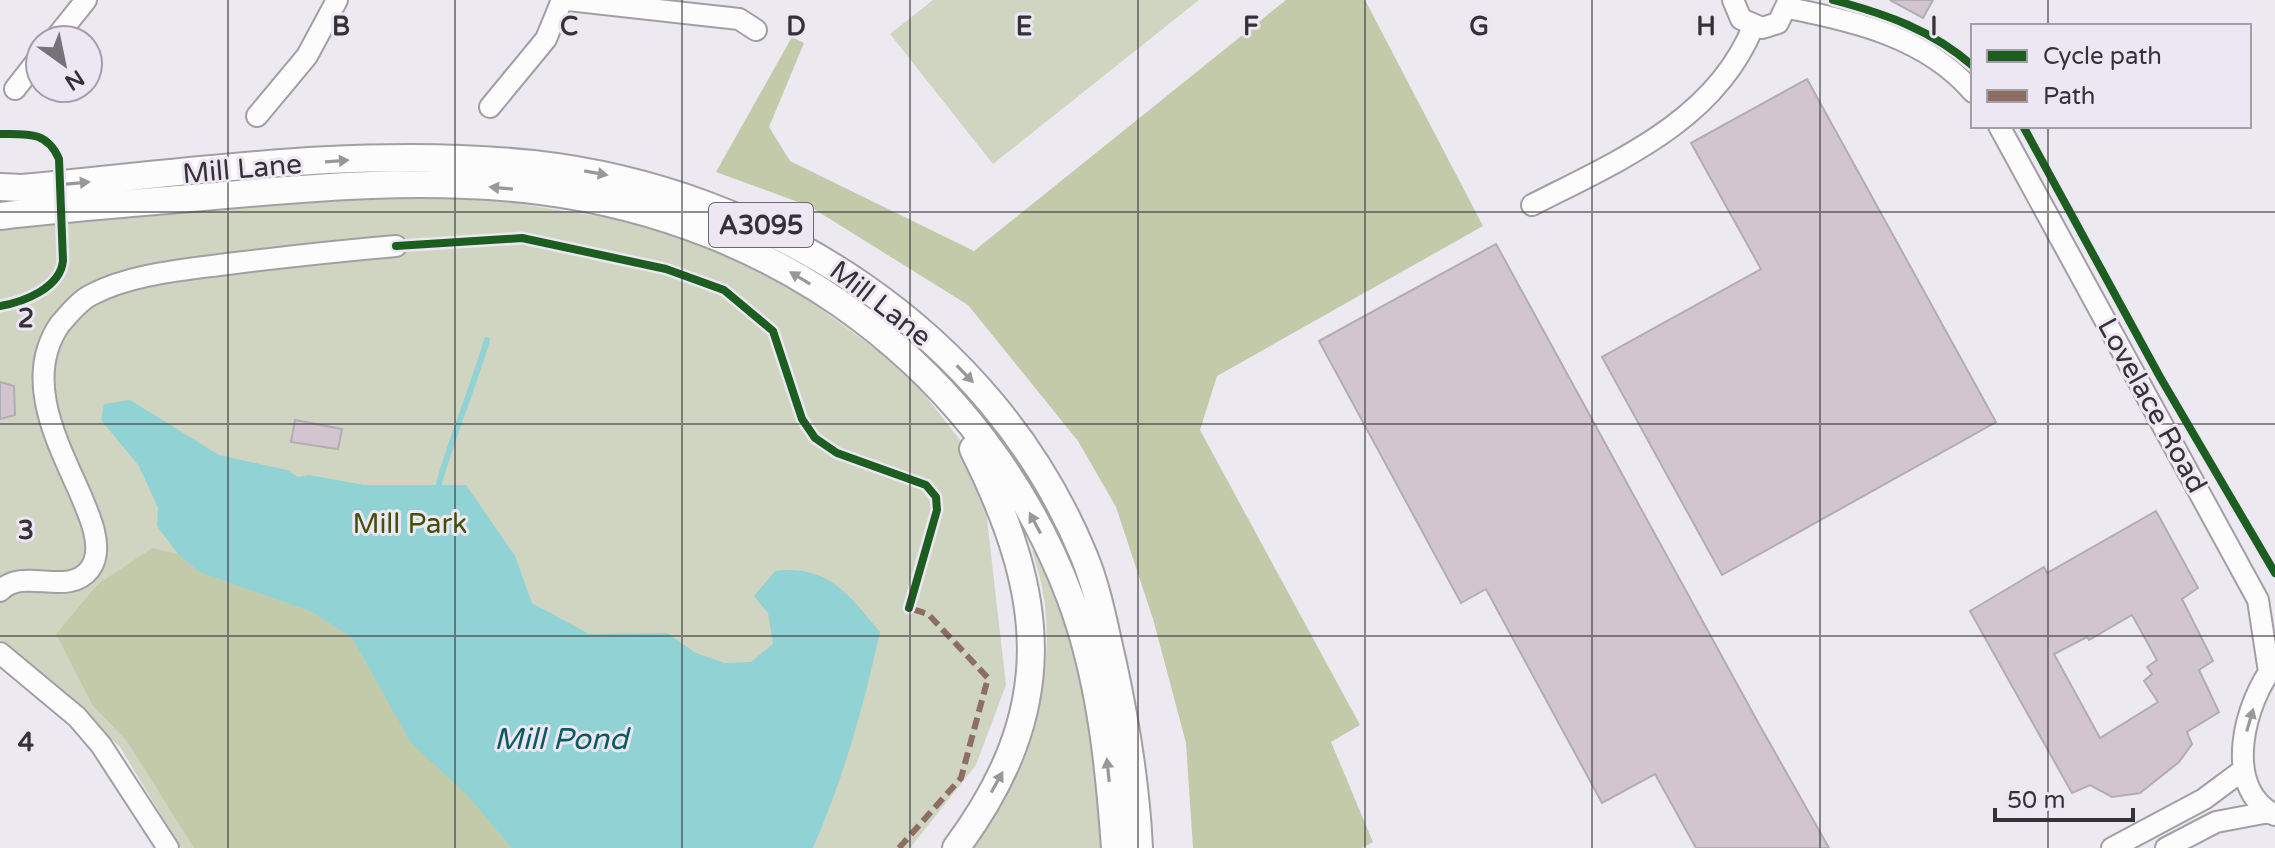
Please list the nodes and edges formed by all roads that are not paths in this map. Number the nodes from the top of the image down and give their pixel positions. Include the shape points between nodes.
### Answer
1 (86, 0) edge
2 (337, 0) edge
3 (562, 0) edge
4 (568, 0) edge
5 (1733, 0) edge
6 (1789, 4) edge
7 (67, 24) edge
8 (1753, 27) junction
9 (756, 30) dead end
10 (24, 77) edge
11 (15, 89) dead end
12 (1971, 90) edge
13 (490, 107) dead end
14 (257, 116) dead end
15 (2000, 128) edge
16 (0, 187) edge
17 (1532, 205) dead end
18 (0, 216) edge
19 (396, 246) dead end
20 (945, 393) junction
21 (1096, 587) junction
22 (0, 591) edge
23 (2258, 600) junction
24 (2275, 613) edge
25 (3, 662) edge
26 (2272, 668) edge
27 (2243, 770) junction
28 (2272, 813) edge
29 (168, 848) edge
30 (956, 848) edge
31 (1115, 848) edge
32 (1139, 848) edge
33 (1157, 848) edge
34 (2112, 848) edge
35 (2166, 848) edge

1 - 7 street
2 - 14 street via 307,56
3 - 13 street via 546,39
4 - 9 street via 739,19
5 - 8 street via 1737,14
6 - 8 street via 1778,23
6 - 12 street via 1875,28 1929,56
8 - 17 street via 1741,58 1702,104 1672,128
10 - 11 street
15 - 23 street, Lovelace Road
16 -> 21 main road, Mill Lane / A3095 via 367,159 488,160 622,178 694,198 776,232 828,262 891,306 946,355 1028,450
20 -> 18 main road, Mill Lane / A3095 via 855,314 770,260 694,227 592,200 488,186 362,185
19 - 22 street via 173,271 104,291 78,305 42,347 34,371 46,444 88,520 97,548 94,560 81,577 69,581 19,581
30 -> 20 main road, A3095 via 1013,746 1027,703 1032,651 1019,554
31 -> 20 main road, Mill Lane / A3095 via 1107,755 1070,598 1045,540 994,453
21 - 32 main road, Mill Lane / A3095 via 1130,743
21 - 33 main road, A3095 via 1123,653
23 - 24 street, Lovelace Road
23 - 26 street, Lovelace Road
25 - 29 street via 77,717
27 -> 26 street via 2243,744 2254,702
27 - 28 street via 2253,793
27 - 34 street via 2204,799
28 - 35 street via 2216,822

